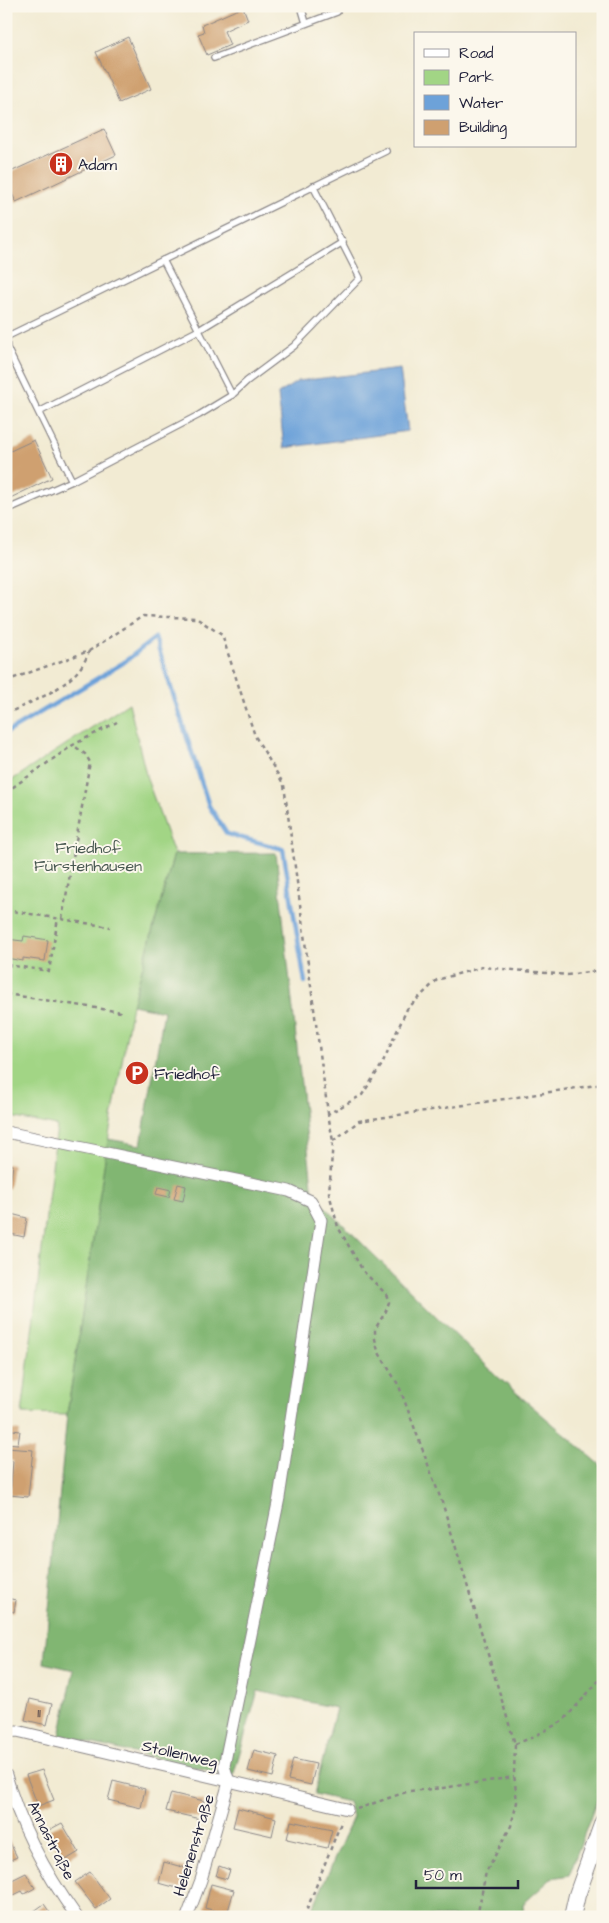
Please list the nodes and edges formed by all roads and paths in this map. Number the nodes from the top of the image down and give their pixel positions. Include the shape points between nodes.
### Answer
1 (301, 6) edge
2 (337, 12) dead end
3 (306, 22) junction
4 (214, 58) dead end
5 (386, 150) dead end
6 (313, 186) junction
7 (343, 242) junction
8 (163, 260) junction
9 (199, 330) junction
10 (6, 337) edge
11 (232, 395) junction
12 (39, 412) junction
13 (72, 481) junction
14 (6, 510) edge
15 (89, 651) junction
16 (6, 681) edge
17 (6, 714) edge
18 (117, 722) dead end
19 (73, 745) junction
20 (6, 792) edge
21 (6, 910) edge
22 (58, 918) junction
23 (62, 919) junction
24 (110, 927) dead end
25 (603, 970) edge
26 (6, 973) edge
27 (6, 994) edge
28 (121, 1012) dead end
29 (603, 1084) edge
30 (328, 1114) junction
31 (6, 1132) edge
32 (333, 1141) junction
33 (603, 1676) edge
34 (6, 1732) edge
35 (515, 1744) junction
36 (6, 1775) edge
37 (514, 1777) junction
38 (229, 1782) junction
39 (347, 1808) junction
40 (603, 1822) edge
41 (77, 1917) edge
42 (187, 1917) edge
43 (304, 1917) edge
44 (477, 1917) edge
45 (572, 1917) edge

1 - 3 lane
2 - 3 lane
3 - 4 lane
5 - 6 lane
6 - 7 lane
6 - 8 lane
7 - 9 lane
7 - 11 lane via 360,278 294,346
8 - 9 lane
8 - 10 lane
9 - 11 lane
9 - 12 lane
10 - 12 lane via 7,348
11 - 13 lane
12 - 13 lane
13 - 14 lane
15 - 16 path
15 - 17 path via 86,660 63,685
15 - 30 path via 142,616 196,618 222,635 255,736 284,785
18 - 19 path
19 - 20 path
19 - 23 path via 90,762
21 - 22 path
22 - 23 path
22 - 26 path via 49,971 8,965
23 - 24 path
25 - 30 path via 567,975 482,967 437,980 407,1009 381,1066 362,1095
27 - 28 path
29 - 32 path via 359,1121
30 - 32 path
31 - 38 street via 289,1191 311,1201 321,1220 279,1498 224,1766
32 - 35 path via 328,1192 338,1227 363,1271 386,1294 389,1302 375,1329 378,1351 399,1386 442,1505
33 - 35 path via 563,1721
34 - 38 street, Stollenweg via 17,1731
35 - 37 path
36 - 41 street, Annastraße via 34,1847
37 - 39 path via 409,1791 353,1810
37 - 44 path via 517,1802 511,1826 486,1872
38 - 39 street, Stollenweg
38 - 42 street, Helenenstraße
39 - 43 path
40 - 45 main road

